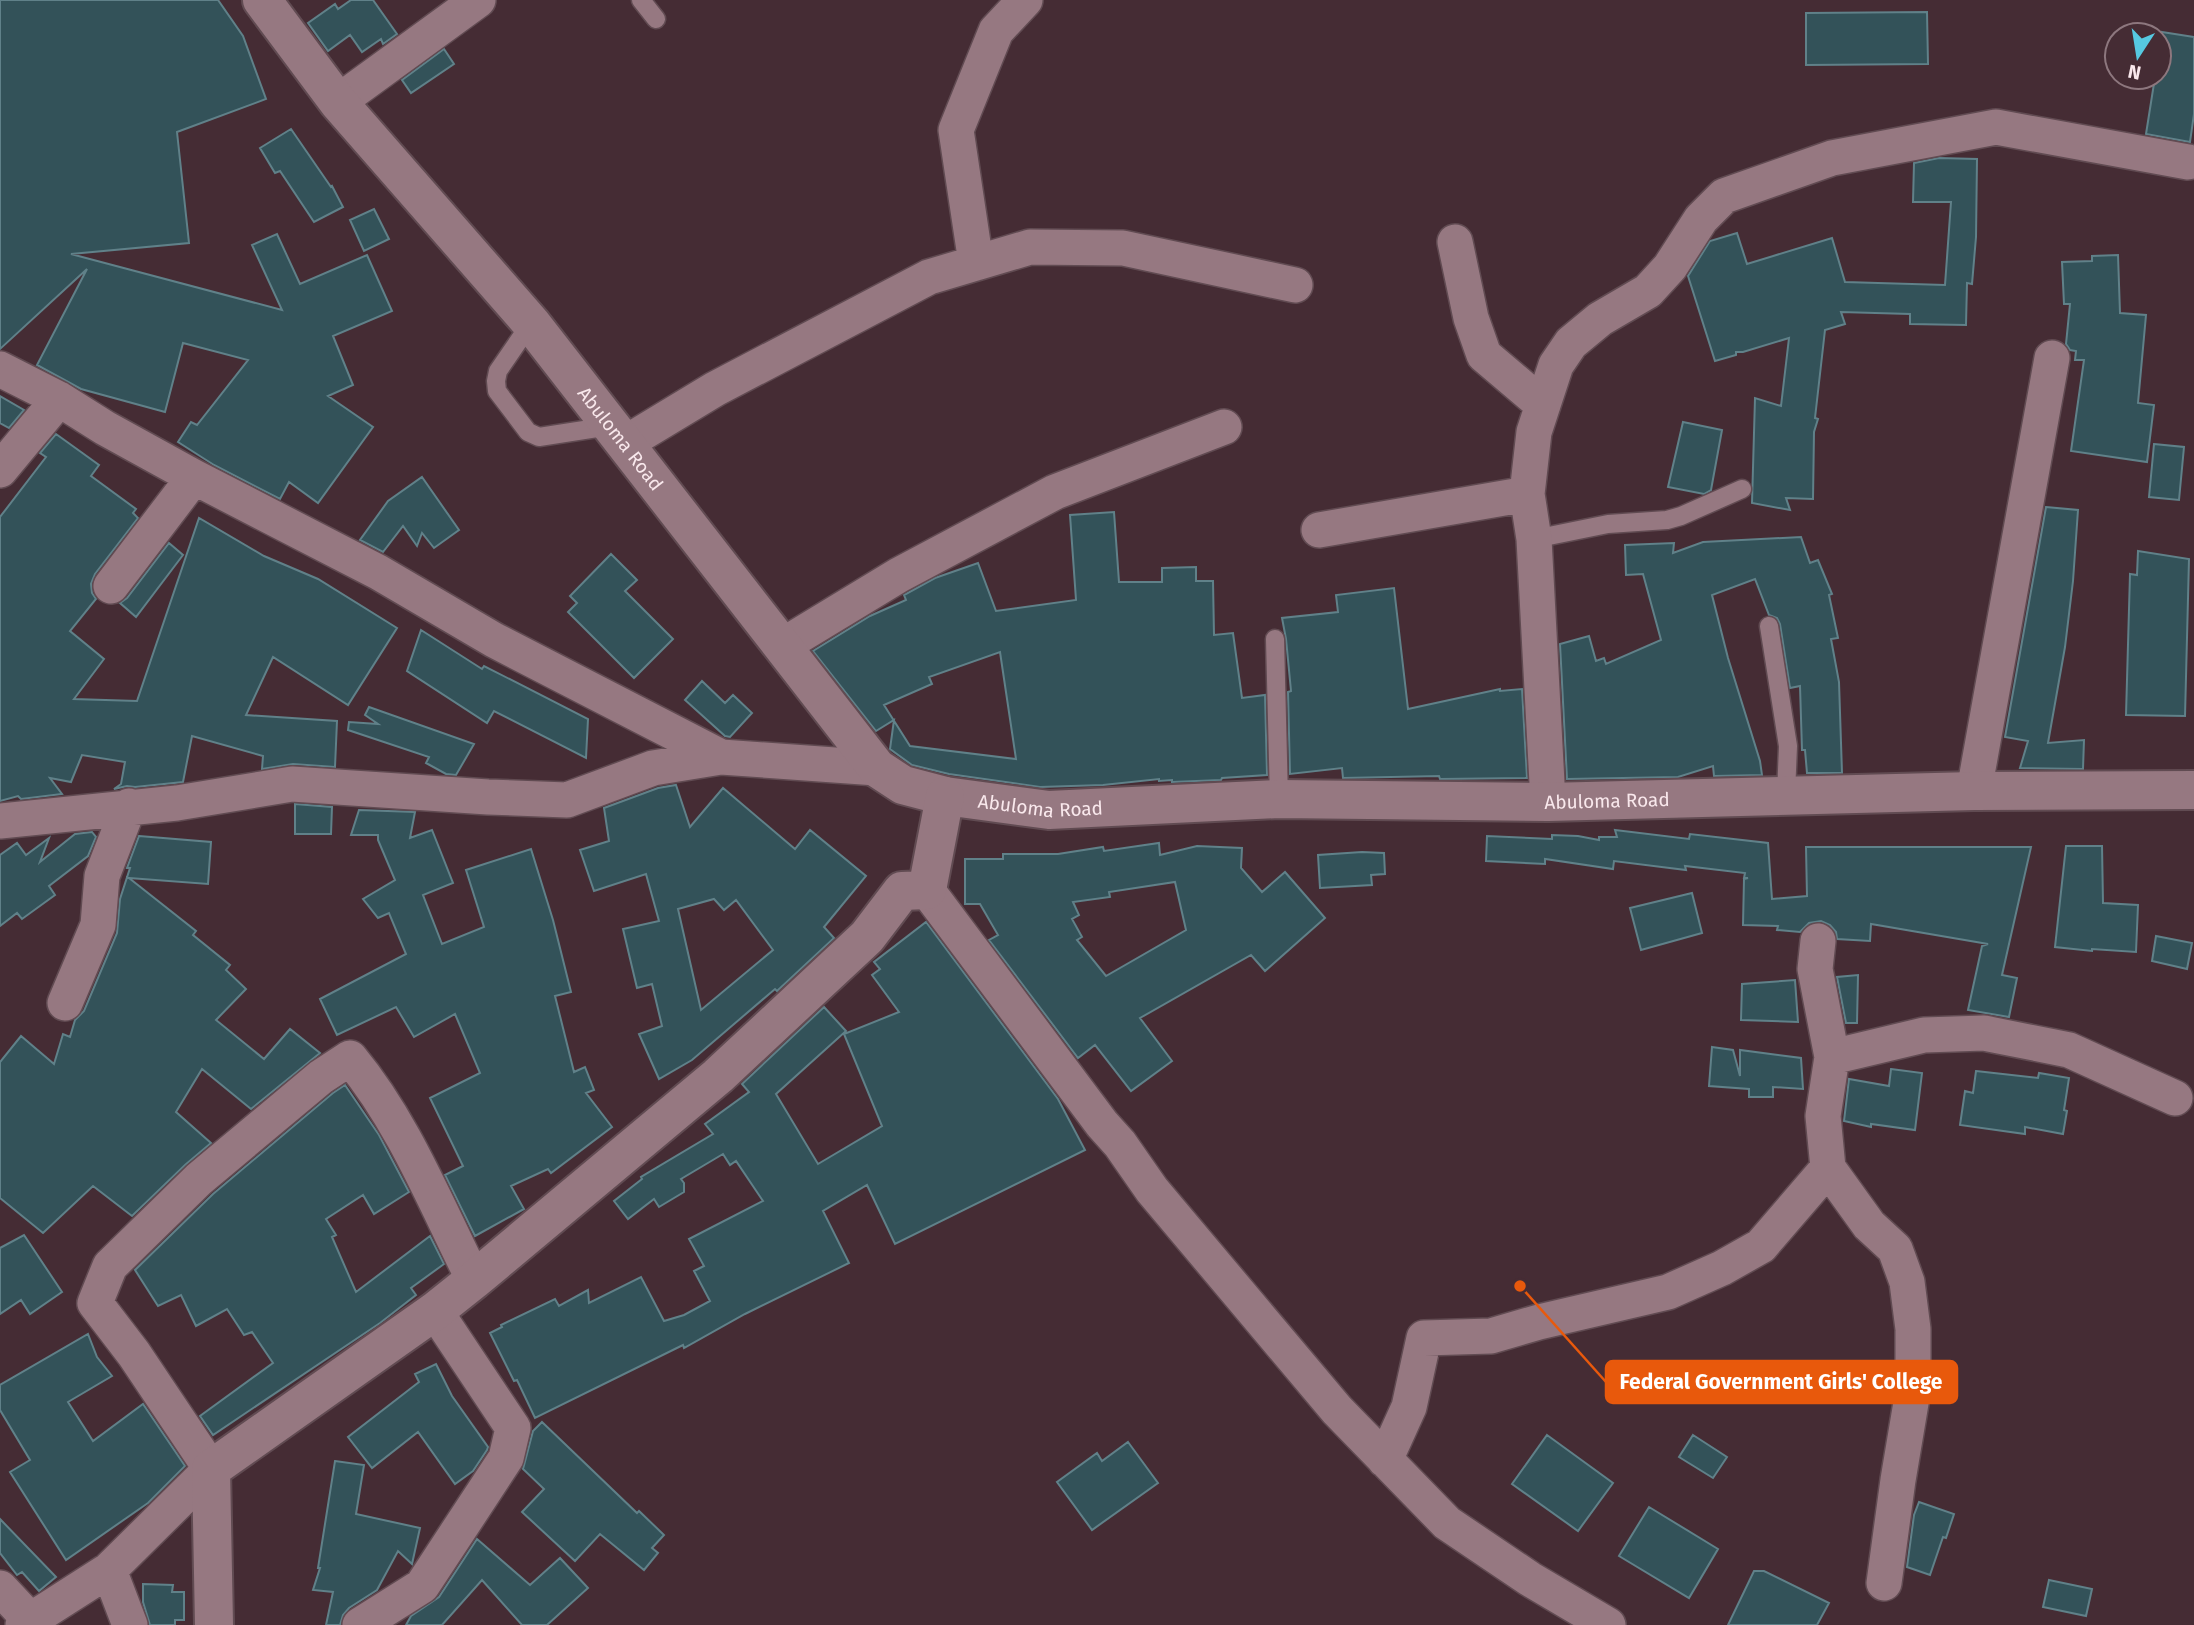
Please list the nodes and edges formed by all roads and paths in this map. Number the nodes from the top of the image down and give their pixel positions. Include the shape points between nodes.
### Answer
1 (262, 0) edge
2 (478, 0) edge
3 (640, 0) edge
4 (1025, 0) edge
5 (656, 19) dead end
6 (338, 102) junction
7 (2188, 162) dead end
8 (1455, 242) dead end
9 (976, 263) junction
10 (1295, 285) dead end
11 (531, 323) junction
12 (2052, 358) dead end
13 (0, 369) edge
14 (60, 399) junction
15 (1543, 405) junction
16 (1224, 428) dead end
17 (617, 435) junction
18 (0, 470) edge
19 (194, 477) junction
20 (1742, 489) dead end
21 (1527, 494) junction
22 (1319, 530) dead end
23 (1534, 539) junction
24 (111, 586) dead end
25 (1769, 626) dead end
26 (1275, 639) dead end
27 (782, 646) junction
28 (721, 757) junction
29 (877, 768) junction
30 (2194, 790) edge
31 (1974, 791) junction
32 (1786, 794) junction
33 (945, 796) junction
34 (1279, 799) junction
35 (1548, 802) junction
36 (129, 806) junction
37 (0, 821) edge
38 (927, 890) junction
39 (1818, 941) dead end
40 (65, 1003) dead end
41 (1832, 1057) junction
42 (2175, 1098) dead end
43 (1828, 1168) junction
44 (474, 1280) junction
45 (435, 1311) junction
46 (1385, 1460) junction
47 (211, 1469) junction
48 (109, 1570) junction
49 (1884, 1583) dead end
50 (0, 1588) edge
51 (27, 1623) edge
52 (130, 1625) edge
53 (214, 1625) edge
54 (360, 1625) edge
55 (1608, 1625) edge

1 - 6 street, Abuloma Road
2 - 6 street
3 - 5 lane
4 - 9 street via 996,31 956,130
6 - 11 street, Abuloma Road
7 - 15 street via 1996,127 1832,158 1724,196 1701,219 1648,291 1571,342 1556,365
8 - 15 street via 1484,355
9 - 10 street via 1030,247 1124,248
9 - 17 street via 929,277
11 - 17 street, Abuloma Road
11 - 17 lane via 496,381 497,391 528,432 539,437
12 - 31 street
13 - 14 street
14 - 18 street
14 - 19 street
15 - 21 street via 1534,432
16 - 27 street via 1055,492 899,575
17 - 27 street, Abuloma Road
19 - 24 street
19 - 28 street
20 - 23 lane via 1667,520 1608,524
21 - 22 street
21 - 23 street
23 - 35 street
25 - 32 lane via 1788,746
26 - 34 lane
27 - 29 street, Abuloma Road
28 - 29 street
28 - 36 street via 653,768 567,800 292,784
29 - 33 street, Abuloma Road via 903,785
30 - 31 street, Abuloma Road
31 - 32 street, Abuloma Road
32 - 35 street, Abuloma Road
33 - 34 street, Abuloma Road via 1049,810
33 - 38 street
34 - 35 street, Abuloma Road
36 - 37 street
36 - 40 street via 102,876 98,925
38 - 44 street via 902,891 867,937 718,1076
38 - 46 street via 1152,1190
39 - 41 street via 1815,969
41 - 42 street via 1924,1035 1984,1033 2069,1050
41 - 43 street via 1823,1116
43 - 46 street via 1761,1246 1668,1292 1491,1336 1424,1338 1409,1407
43 - 49 street via 1869,1225 1895,1249 1907,1282 1913,1391
44 - 45 street
44 - 47 street via 397,1125 350,1058 199,1179 110,1266 95,1303
45 - 47 street
45 - 54 street via 513,1428 506,1458 422,1586
46 - 55 street via 1447,1523
47 - 48 street
47 - 53 street
48 - 51 street
48 - 52 street
50 - 51 street

